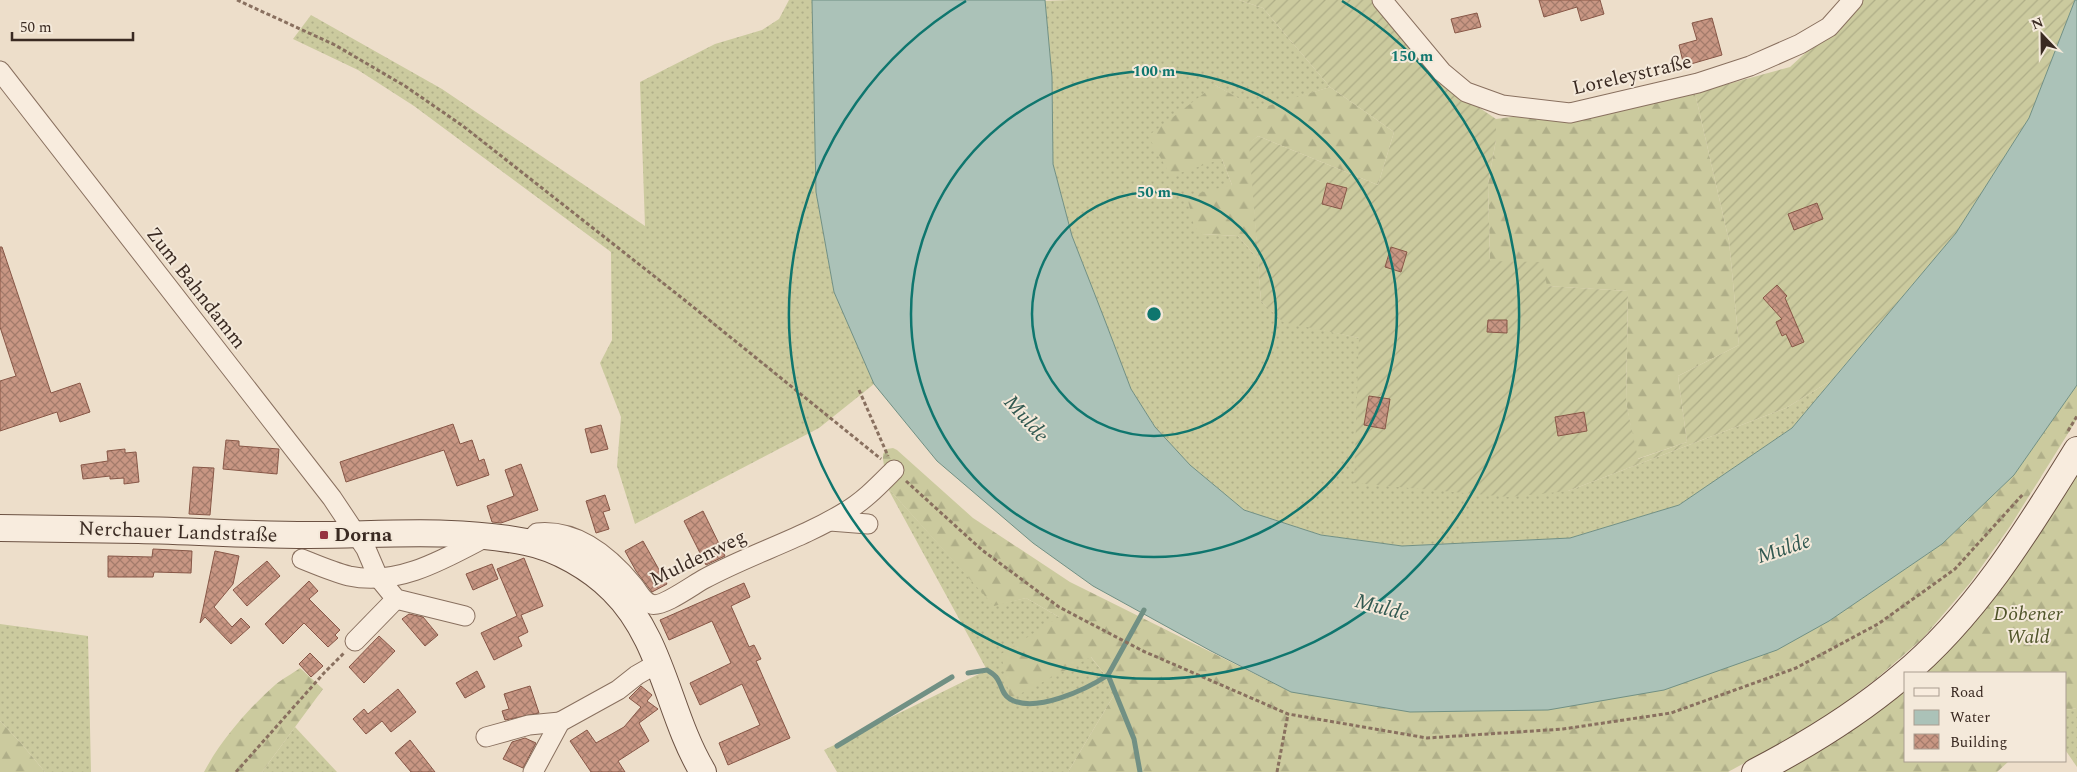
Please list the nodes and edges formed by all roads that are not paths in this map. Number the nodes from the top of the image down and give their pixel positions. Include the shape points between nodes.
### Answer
1 (1382, 0) edge
2 (1853, 0) edge
3 (0, 71) edge
4 (2072, 442) edge
5 (894, 470) road end
6 (830, 521) junction
7 (868, 524) dead end
8 (0, 528) edge
9 (355, 534) junction
10 (488, 536) junction
11 (528, 543) junction
12 (302, 559) dead end
13 (378, 577) junction
14 (396, 599) junction
15 (466, 616) dead end
16 (355, 641) road end
17 (658, 663) junction
18 (1907, 672) edge
19 (1904, 675) edge
20 (560, 722) junction
21 (486, 737) dead end
22 (533, 772) edge
23 (703, 772) edge
24 (1755, 772) edge

1 - 2 street, Loreleystraße via 1442,72 1466,92 1502,105 1570,113 1698,83 1750,66 1829,27
3 - 9 street, Zum Bahndamm via 332,498
4 - 18 main road via 2021,539 1989,583 1932,649
5 - 6 street, Muldenweg via 866,498
6 - 7 street
6 - 11 street, Muldenweg via 653,605 645,601 621,571 595,548 551,532 537,533
8 - 9 main road, Nerchauer Landstraße via 249,535
9 - 10 main road, Nerchauer Landstraße
9 - 13 street via 366,549
10 - 11 main road, Nerchauer Landstraße
10 - 13 street, Nerchauer Landstraße via 432,566
11 - 17 main road, Nerchauer Landstraße via 574,562 612,588 637,617
12 - 13 street, Nerchauer Landstraße via 349,576
13 - 14 street
14 - 15 street
14 - 16 street
17 - 20 street via 618,690
17 - 23 main road, Nerchauer Landstraße via 681,727
19 - 24 main road via 1866,706 1822,735
20 - 21 street via 529,724
20 - 22 street

